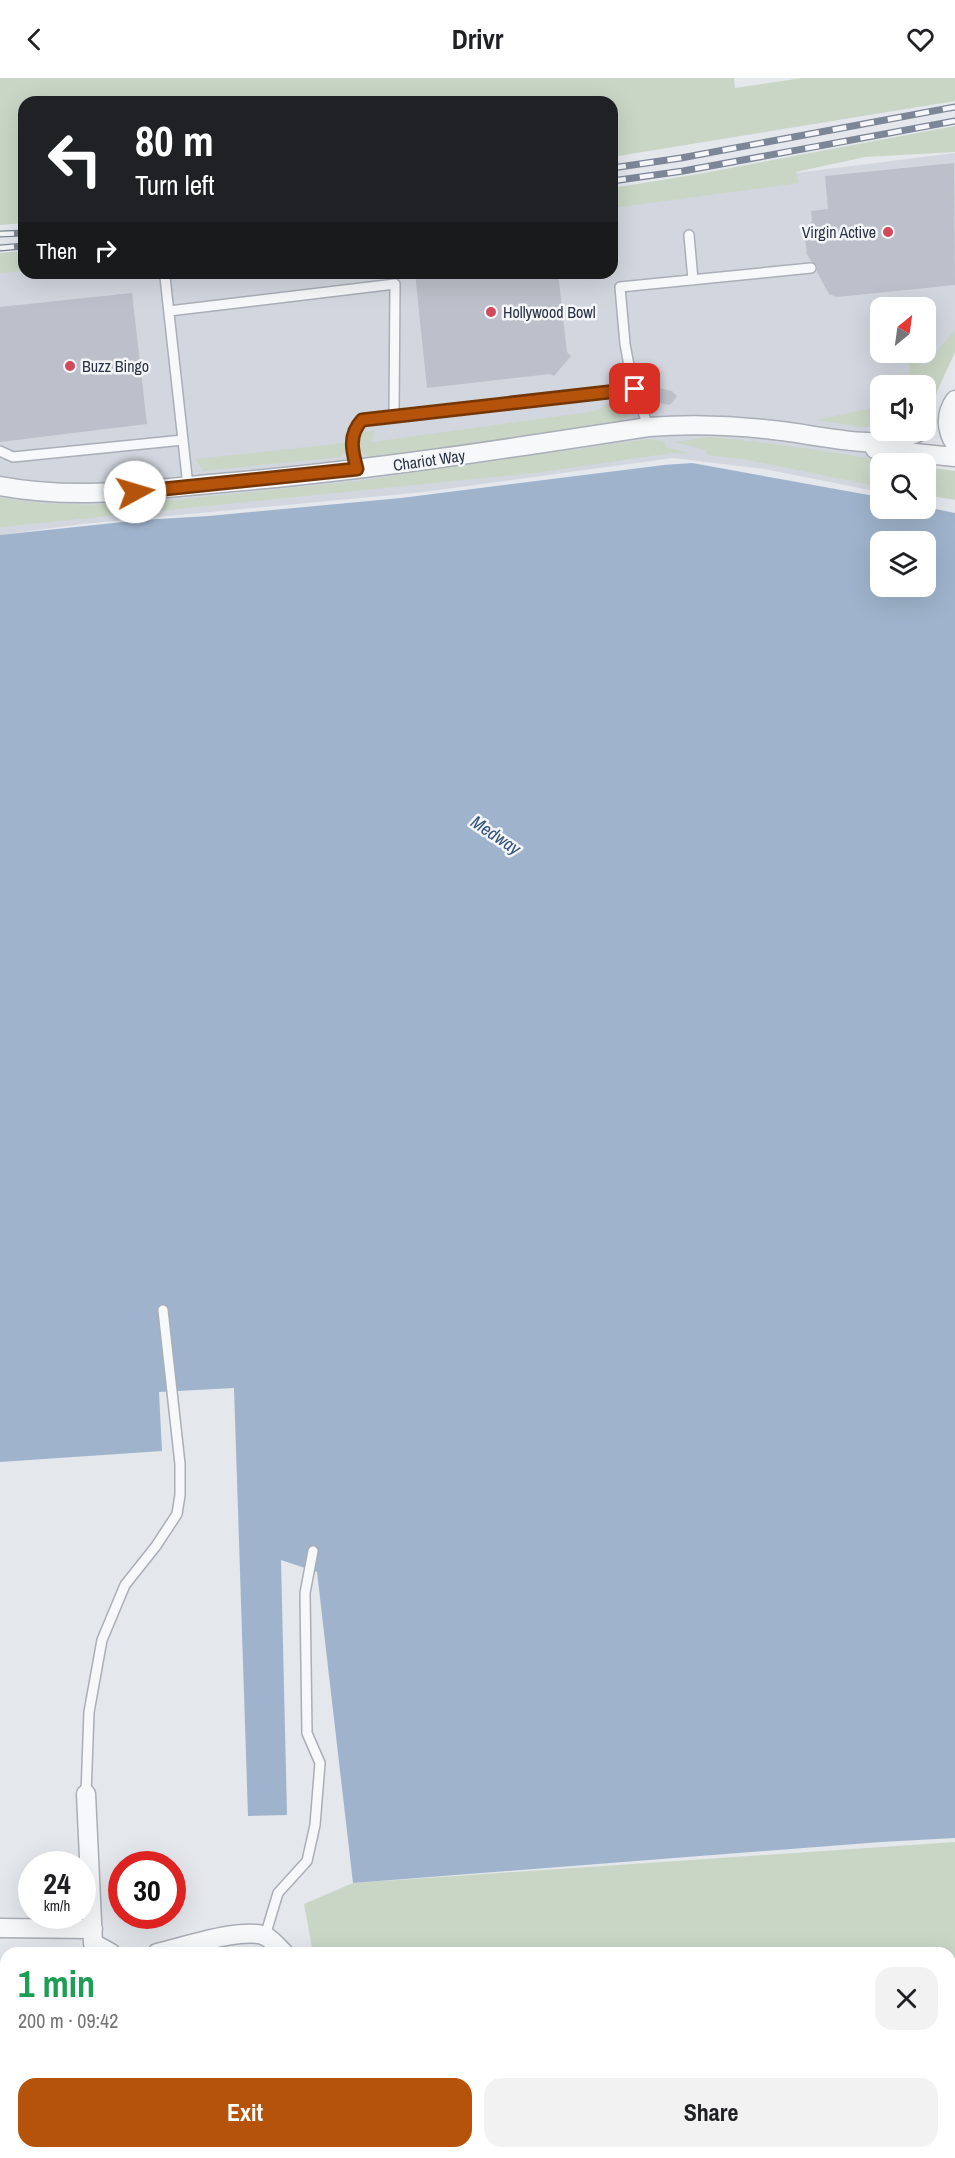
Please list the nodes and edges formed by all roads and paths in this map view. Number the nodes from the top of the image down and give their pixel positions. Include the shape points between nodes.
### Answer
1 (689, 235) dead end
2 (811, 268) dead end
3 (165, 279) edge
4 (693, 280) junction
5 (170, 311) junction
6 (635, 389) junction
7 (952, 404) edge
8 (394, 417) junction
9 (936, 419) edge
10 (648, 428) junction
11 (183, 440) junction
12 (895, 441) edge
13 (857, 442) junction
14 (955, 444) edge
15 (0, 451) edge
16 (955, 458) edge
17 (357, 469) junction
18 (0, 486) edge
19 (188, 486) junction
20 (163, 1310) dead end
21 (313, 1551) dead end
22 (86, 1794) joint
23 (89, 1851) edge
24 (0, 1928) edge
25 (18, 1928) edge
26 (93, 1929) edge
27 (265, 1936) junction
28 (100, 1947) edge
29 (181, 1947) edge
30 (277, 1947) edge

1 - 4 lane
2 - 4 lane
3 - 5 lane
4 - 6 lane via 620,287 625,344
5 - 8 lane via 396,284
5 - 11 lane
6 - 8 lane
6 - 10 lane
7 - 9 street
7 - 14 street via 950,435
8 - 17 lane via 362,420 354,428
10 - 13 street, Chariot Way via 719,425
10 - 17 street, Chariot Way
11 - 15 lane via 14,457
11 - 19 lane
12 - 13 street
13 - 16 street via 878,451
17 - 19 street, Chariot Way
18 - 19 street, Chariot Way via 90,494
20 - 22 lane via 180,1464 177,1514 125,1586 102,1640 89,1712
21 - 27 lane via 304,1593 307,1733 320,1763 315,1825 307,1862 278,1893
22 - 23 street
24 - 25 street
26 - 28 street via 93,1943
27 - 29 street via 242,1934
27 - 30 street

